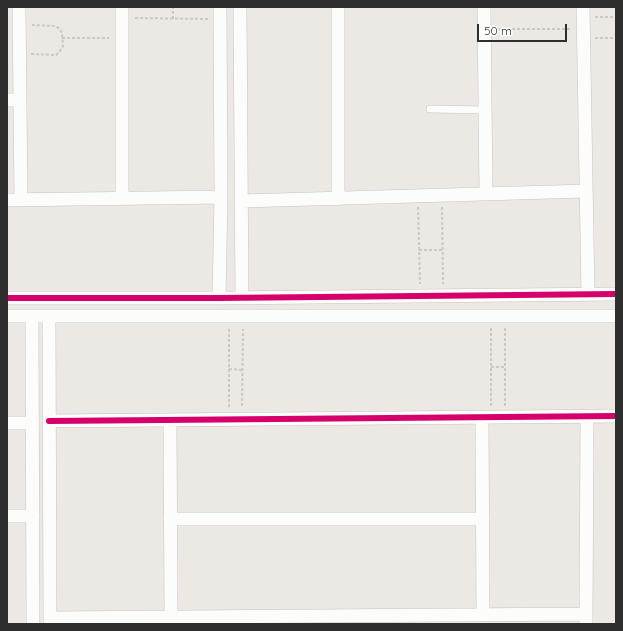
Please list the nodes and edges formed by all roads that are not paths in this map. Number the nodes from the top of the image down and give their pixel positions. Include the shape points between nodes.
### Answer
1 (19, 7) edge
2 (240, 7) edge
3 (338, 7) edge
4 (484, 7) edge
5 (122, 13) edge
6 (220, 13) edge
7 (584, 23) edge
8 (13, 100) edge
9 (430, 109) dead end
10 (485, 110) junction
11 (586, 191) junction
12 (486, 194) junction
13 (221, 197) junction
14 (122, 198) junction
15 (21, 199) junction
16 (338, 199) junction
17 (7, 200) edge
18 (242, 201) junction
19 (588, 294) junction
20 (616, 294) edge
21 (7, 298) edge
22 (219, 298) junction
23 (242, 298) junction
24 (7, 316) edge
25 (32, 316) junction
26 (49, 316) junction
27 (616, 316) edge
28 (587, 416) junction
29 (616, 416) edge
30 (487, 417) junction
31 (170, 420) junction
32 (49, 421) junction
33 (7, 423) edge
34 (32, 423) junction
35 (7, 516) edge
36 (33, 516) junction
37 (170, 519) junction
38 (483, 519) junction
39 (483, 615) junction
40 (171, 617) junction
41 (586, 619) edge
42 (279, 620) edge
43 (383, 620) edge
44 (50, 621) edge
45 (195, 621) edge
46 (33, 624) edge

1 - 8 street via 19,54
2 - 18 street
3 - 16 street
4 - 10 street
5 - 14 street
6 - 13 street
7 - 11 street
8 - 15 street
9 - 10 lane
10 - 12 street
11 - 12 street
11 - 19 street
12 - 16 street
13 - 14 street
13 - 22 street
14 - 15 street
15 - 17 street
16 - 18 street
18 - 23 street
19 - 20 street
19 - 23 street
21 - 22 street
22 - 23 street
24 - 25 street
25 - 26 street
25 - 34 street
26 - 27 street
26 - 32 street
28 - 29 street
28 - 30 street
28 - 41 street
30 - 31 street
30 - 38 street
31 - 32 street
31 - 37 street
32 - 44 street
33 - 34 street
34 - 36 street
35 - 36 street
36 - 46 street
37 - 38 street
37 - 40 street
38 - 39 street
39 - 41 street
39 - 43 street
40 - 44 street
40 - 45 street
42 - 43 street
42 - 45 street

